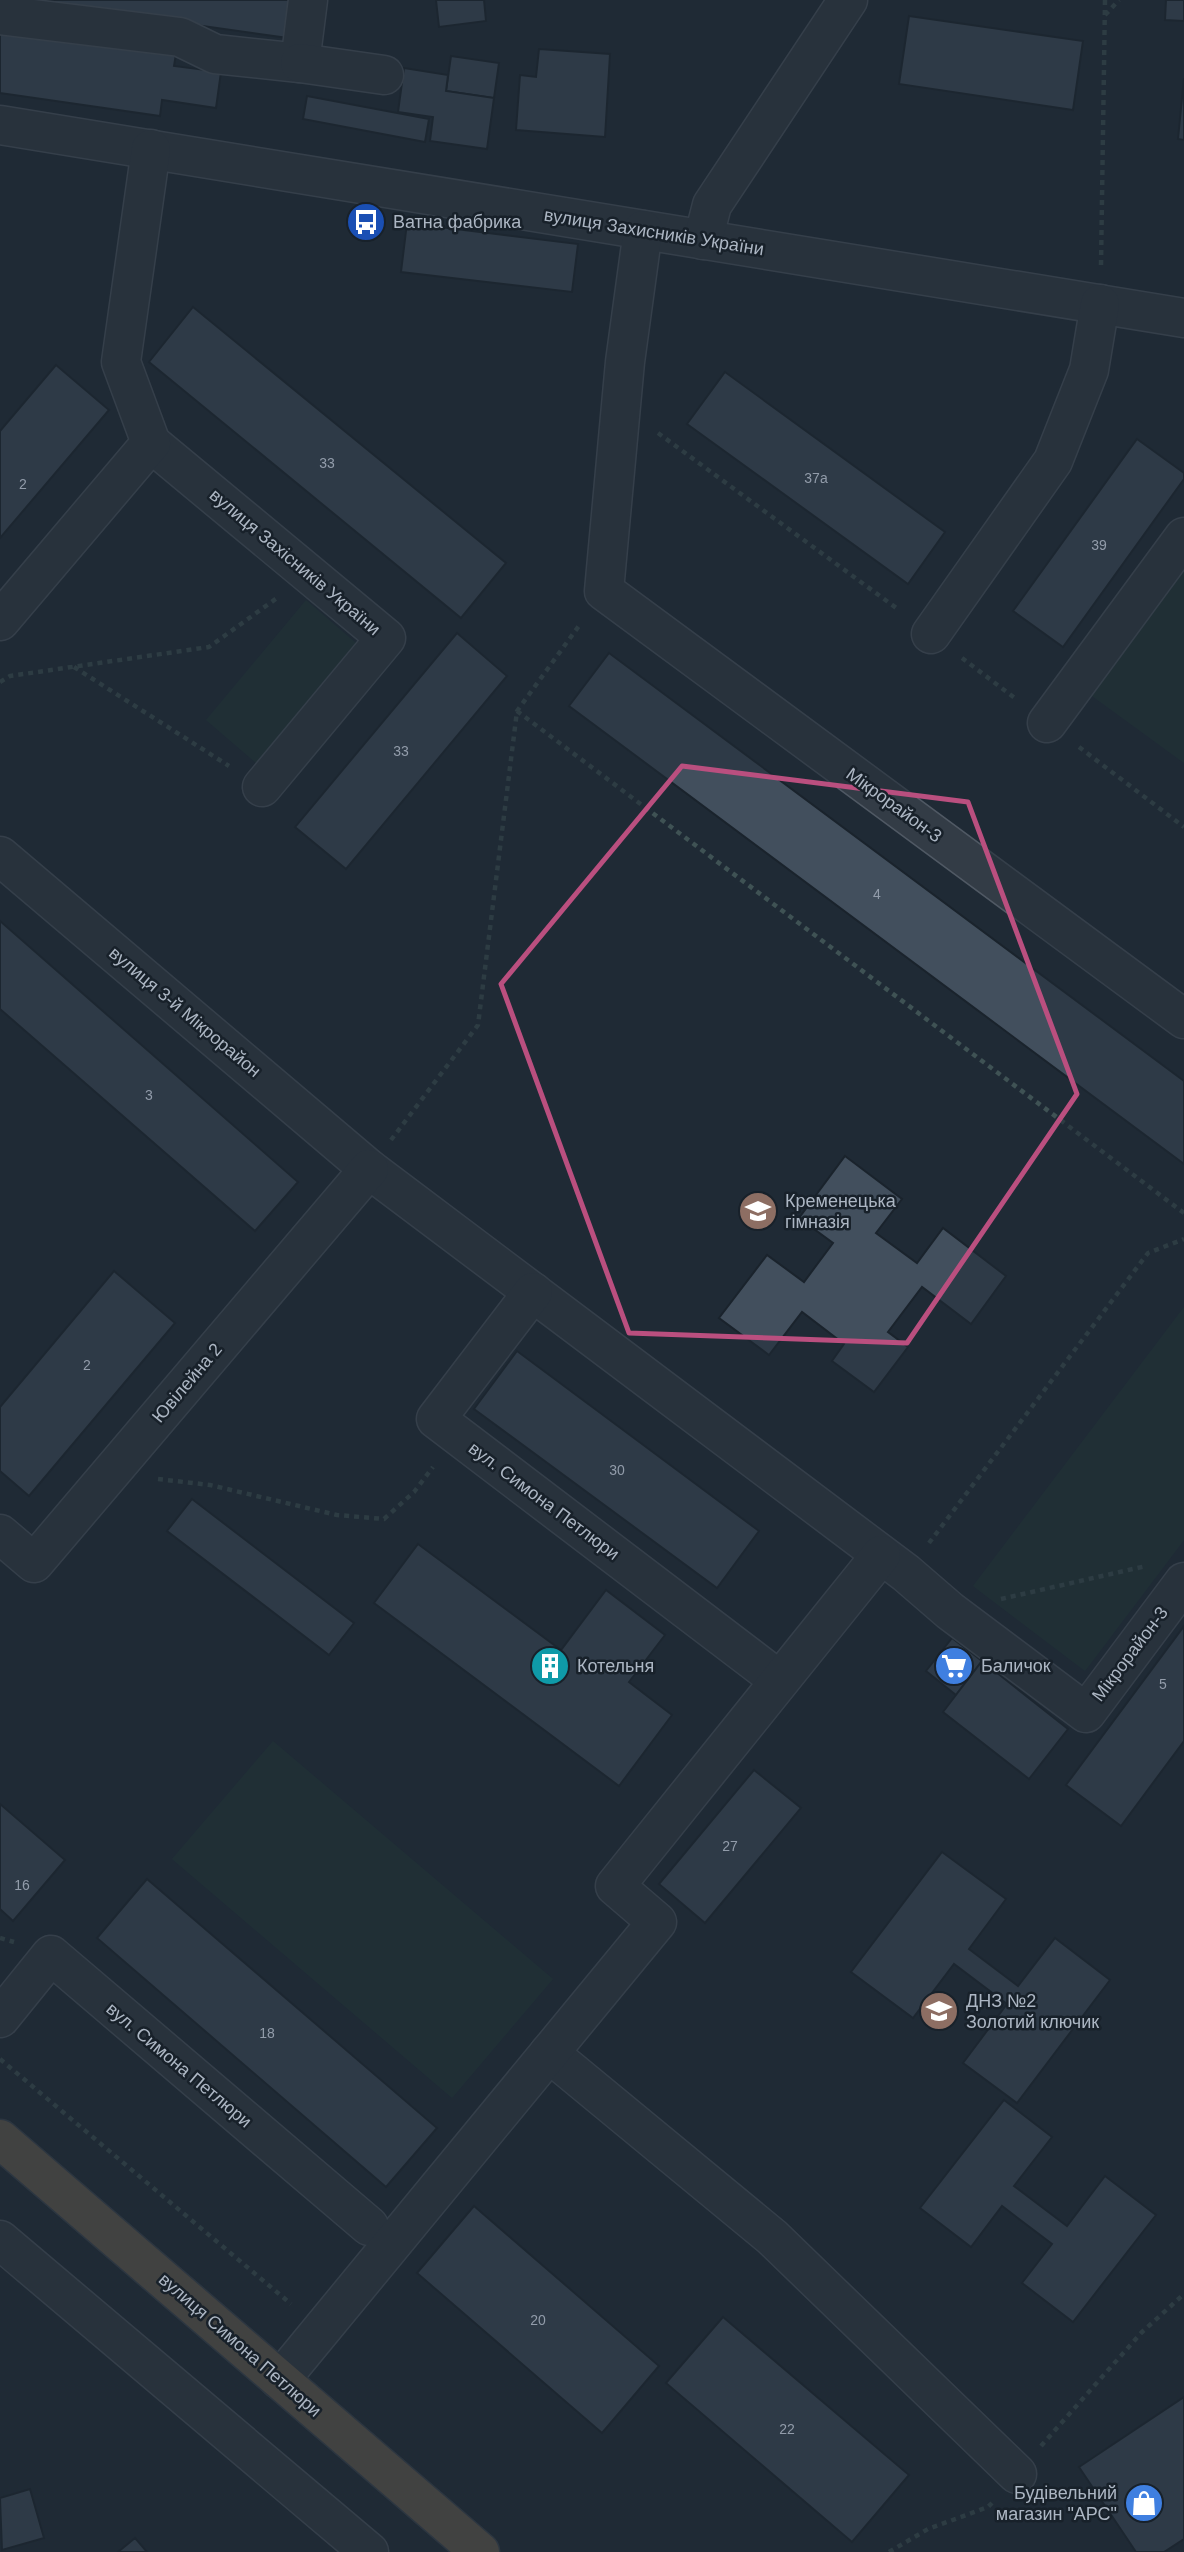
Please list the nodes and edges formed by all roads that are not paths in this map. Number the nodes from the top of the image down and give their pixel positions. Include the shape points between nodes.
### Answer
1 (308, 0) edge
2 (848, 0) edge
3 (0, 15) edge
4 (300, 63) junction
5 (384, 75) dead end
6 (0, 125) edge
7 (151, 149) junction
8 (643, 230) junction
9 (703, 240) junction
10 (1100, 304) junction
11 (1184, 318) edge
12 (151, 443) junction
13 (1184, 537) edge
14 (0, 621) edge
15 (931, 634) road end
16 (1047, 723) road end
17 (262, 788) road end
18 (0, 856) edge
19 (1184, 1019) edge
20 (369, 1169) junction
21 (533, 1292) junction
22 (0, 1534) edge
23 (894, 1564) junction
24 (1171, 1573) edge
25 (779, 1680) junction
26 (0, 2018) edge
27 (549, 2053) junction
28 (0, 2139) edge
29 (369, 2226) dead end
30 (0, 2240) edge
31 (281, 2380) junction
32 (1017, 2474) road end
33 (369, 2552) edge
34 (480, 2552) edge

1 - 4 street
2 - 9 street via 712,205
3 - 4 street via 180,37 215,54
4 - 5 street
6 - 7 street, вулиця Захисників України
7 - 8 street, вулиця Захисників України
7 - 12 street via 121,362
8 - 9 street, вулиця Захисників України
8 - 19 street, Мікрорайон-3 via 625,362 604,592
9 - 10 street, вулиця Захисників України
10 - 11 street, вулиця Захисників України
10 - 15 street via 1088,370 1053,461
12 - 14 street
12 - 17 street, вулиця Захісників України via 386,638
13 - 16 street
18 - 20 street, вулиця 3-й Мікрорайон
20 - 21 street, вулиця 3-й Мікрорайон
20 - 22 street, Ювілейна 2 via 34,1563
21 - 23 street, Мікрорайон-3
21 - 25 street, вул. Симона Петлюри via 436,1419
23 - 24 street, Мікрорайон-3 via 1086,1713
23 - 25 street
25 - 27 street via 615,1886 657,1922
26 - 29 street, вул. Симона Петлюри via 51,1955
27 - 31 street
27 - 32 street via 772,2237
28 - 31 highway, вулиця Симона Петлюри
30 - 33 street
31 - 34 highway, вулиця Симона Петлюри

